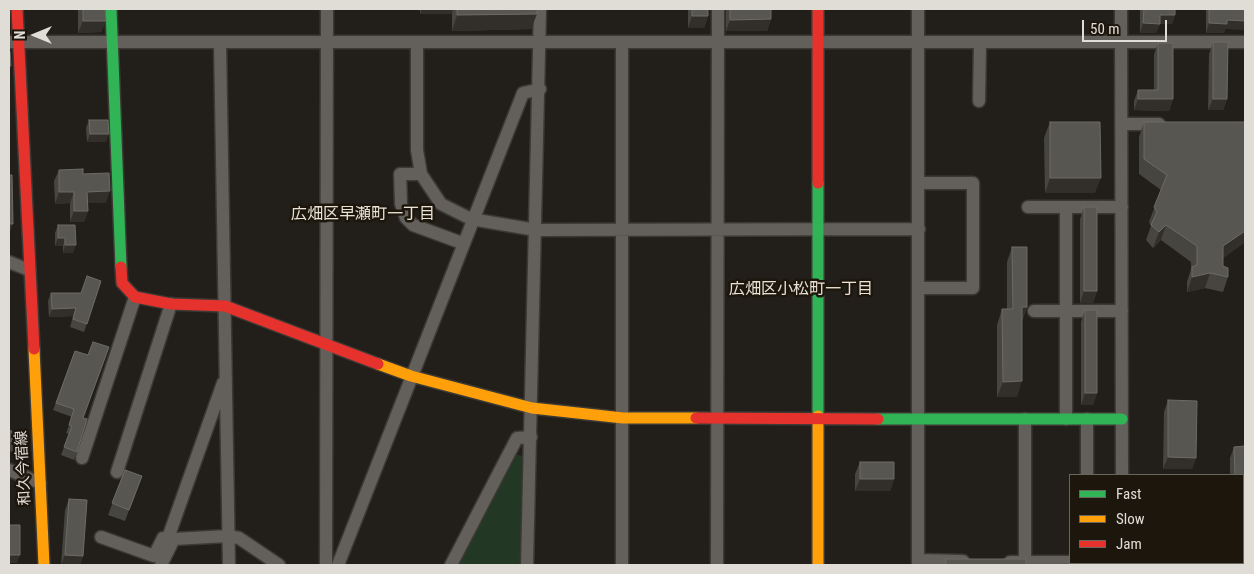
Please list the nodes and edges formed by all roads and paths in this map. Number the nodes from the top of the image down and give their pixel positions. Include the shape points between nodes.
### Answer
1 (17, 9) edge
2 (111, 9) edge
3 (327, 9) edge
4 (540, 9) edge
5 (718, 9) edge
6 (818, 9) edge
7 (918, 9) edge
8 (1122, 9) edge
9 (14, 42) edge
10 (113, 42) junction
11 (220, 42) junction
12 (326, 42) junction
13 (417, 42) junction
14 (540, 42) junction
15 (1245, 42) edge
16 (622, 43) junction
17 (718, 43) junction
18 (818, 43) junction
19 (918, 43) junction
20 (980, 43) junction
21 (1122, 43) junction
22 (540, 89) junction
23 (979, 102) dead end
24 (1122, 124) junction
25 (1169, 124) edge
26 (421, 174) junction
27 (919, 183) junction
28 (1028, 208) dead end
29 (1066, 208) junction
30 (1122, 208) junction
31 (472, 220) junction
32 (718, 229) junction
33 (818, 229) junction
34 (919, 229) junction
35 (536, 230) junction
36 (623, 230) junction
37 (462, 243) junction
38 (9, 262) edge
39 (29, 270) junction
40 (919, 288) junction
41 (135, 298) junction
42 (171, 304) junction
43 (225, 306) junction
44 (1122, 311) junction
45 (1034, 312) dead end
46 (1066, 312) junction
47 (326, 343) junction
48 (226, 373) junction
49 (411, 376) junction
50 (532, 408) junction
51 (623, 418) junction
52 (718, 418) junction
53 (818, 419) junction
54 (918, 419) junction
55 (1026, 419) junction
56 (1066, 419) junction
57 (1087, 419) junction
58 (1122, 419) junction
59 (531, 437) junction
60 (82, 458) dead end
61 (9, 470) edge
62 (117, 472) dead end
63 (1087, 474) edge
64 (1122, 474) edge
65 (40, 483) junction
66 (228, 536) junction
67 (101, 537) dead end
68 (171, 539) junction
69 (976, 561) edge
70 (996, 562) edge
71 (1026, 562) junction
72 (1069, 562) edge
73 (918, 563) edge
74 (1055, 564) edge
75 (44, 565) edge
76 (161, 565) edge
77 (229, 565) edge
78 (279, 565) edge
79 (326, 565) edge
80 (338, 565) edge
81 (451, 565) edge
82 (527, 565) edge
83 (622, 565) edge
84 (717, 565) edge
85 (818, 565) edge

1 - 9 street, 和久今宿線
2 - 10 street
3 - 12 street
4 - 14 street
5 - 17 street
6 - 18 street
7 - 19 street
8 - 21 street
9 - 10 street
9 - 39 street, 和久今宿線
10 - 11 street
10 - 41 street via 122,283
11 - 12 street
11 - 43 street
12 - 13 street
12 - 47 street
13 - 14 street
13 - 26 street via 417,150
14 - 16 street
14 - 22 street
15 - 21 street
16 - 17 street
16 - 36 street
17 - 18 street
17 - 32 street
18 - 19 street
18 - 33 street
19 - 20 street
19 - 27 street
20 - 21 street
20 - 23 street
21 - 24 street
22 - 31 street via 522,93
22 - 35 street
24 - 25 street
24 - 30 street
26 - 31 street via 441,204
26 - 37 street via 400,174 401,204 406,218 413,225
27 - 34 street
27 - 40 street via 973,183 972,288
28 - 29 street
29 - 30 street
29 - 46 street
30 - 44 street
31 - 35 street
31 - 37 street
32 - 33 street
32 - 36 street
32 - 52 street
33 - 34 street
33 - 53 street
34 - 40 street
35 - 36 street
35 - 50 street
36 - 51 street
37 - 49 street
38 - 39 street
39 - 65 street, 和久今宿線
40 - 54 street
41 - 42 street
41 - 60 street
42 - 43 street
42 - 62 street
43 - 47 street
43 - 48 street
44 - 46 street
44 - 58 street
45 - 46 street
46 - 56 street
47 - 49 street
47 - 79 street
48 - 66 street
48 - 68 street
49 - 50 street
49 - 80 street
50 - 51 street
50 - 59 street
51 - 52 street
51 - 83 street
52 - 53 street
52 - 84 street
53 - 54 street
53 - 85 street
54 - 55 street
54 - 73 street
55 - 56 street
55 - 71 street
56 - 57 street
57 - 58 street
57 - 63 street
58 - 64 street
59 - 81 street via 516,438
59 - 82 street
61 - 65 street
65 - 75 street, 和久今宿線
66 - 68 street
66 - 77 street
66 - 78 street via 239,538
67 - 68 street via 154,556 163,538
68 - 76 street
69 - 73 street
70 - 71 street
71 - 74 street
72 - 74 street

